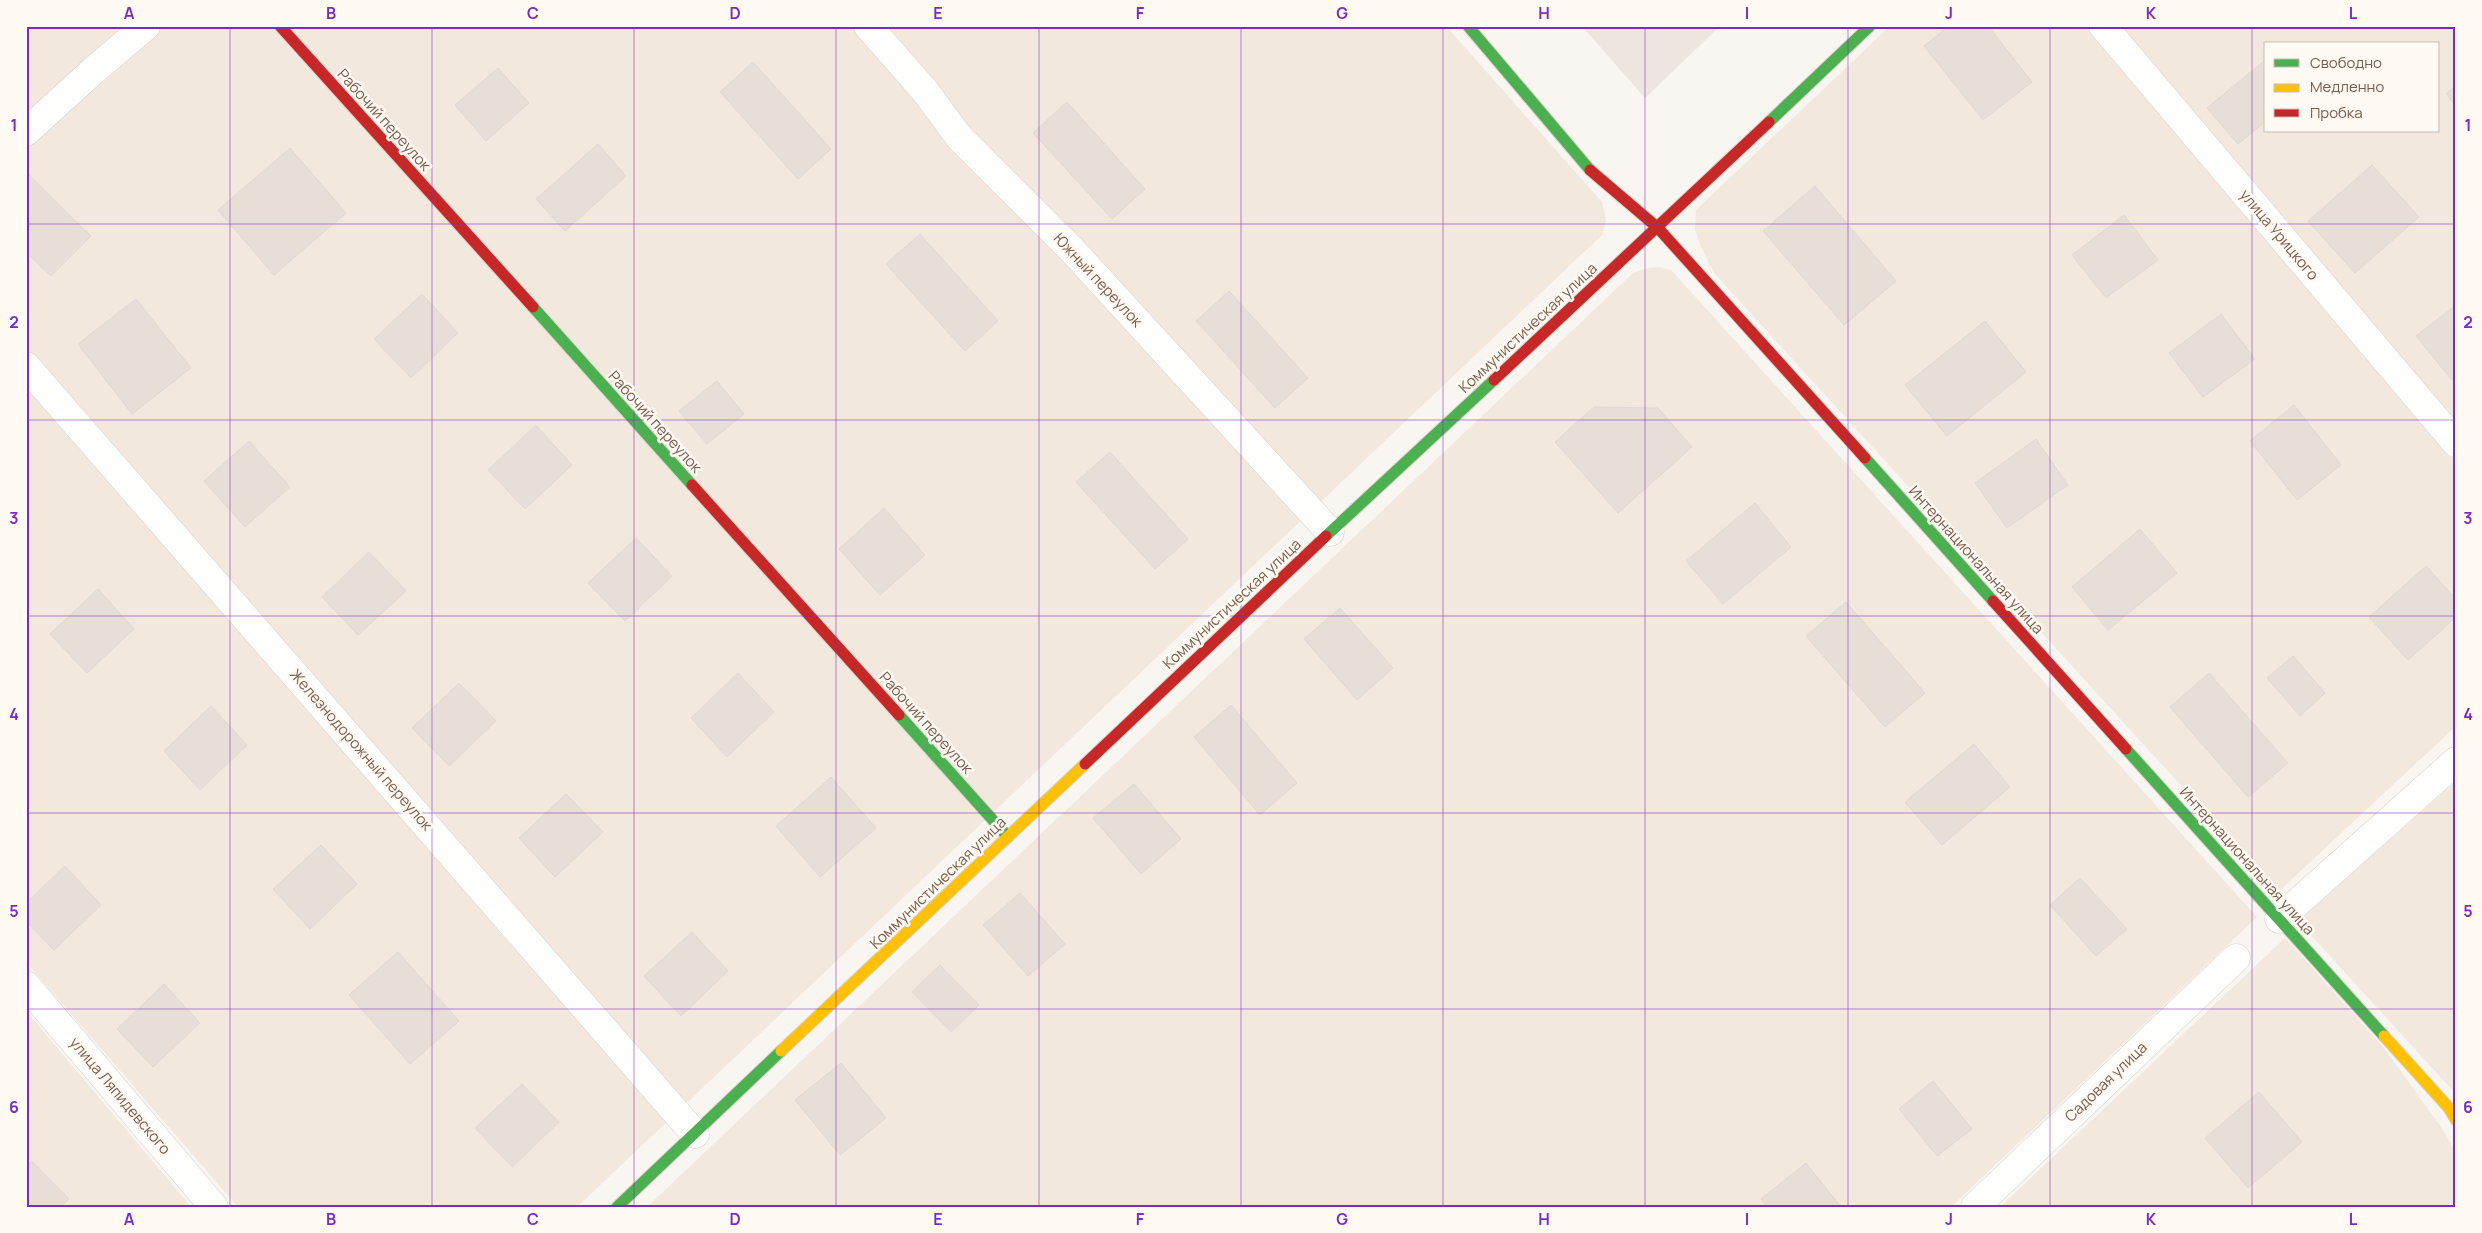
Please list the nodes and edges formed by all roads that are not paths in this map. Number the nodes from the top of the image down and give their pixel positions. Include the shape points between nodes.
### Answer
1 (146, 26) edge
2 (280, 26) edge
3 (868, 26) edge
4 (1468, 26) edge
5 (1870, 26) edge
6 (2103, 26) edge
7 (26, 132) edge
8 (1658, 228) junction
9 (26, 366) edge
10 (2456, 443) edge
11 (1330, 532) junction
12 (2456, 761) edge
13 (1008, 837) junction
14 (2279, 919) junction
15 (2236, 958) dead end
16 (26, 985) edge
17 (2456, 1120) edge
18 (696, 1134) junction
19 (214, 1207) edge
20 (618, 1207) edge
21 (1976, 1207) edge

1 - 7 street
2 - 13 street, Рабочий переулок
3 - 11 street, Южный переулок via 925,91 958,137 1072,250
4 - 8 street, Интернациональная улица via 1589,168
5 - 8 street, Коммунистическая улица
6 - 10 street, улица Урицкого
8 - 11 street, Коммунистическая улица
8 - 14 street, Интернациональная улица
9 - 18 street, Железнодорожный переулок
11 - 13 street, Коммунистическая улица
12 - 14 street
13 - 18 street, Коммунистическая улица
14 - 17 street, Интернациональная улица via 2449,1108
15 - 21 street, Садовая улица
16 - 19 street, улица Ляпидевского
18 - 20 street, Коммунистическая улица

